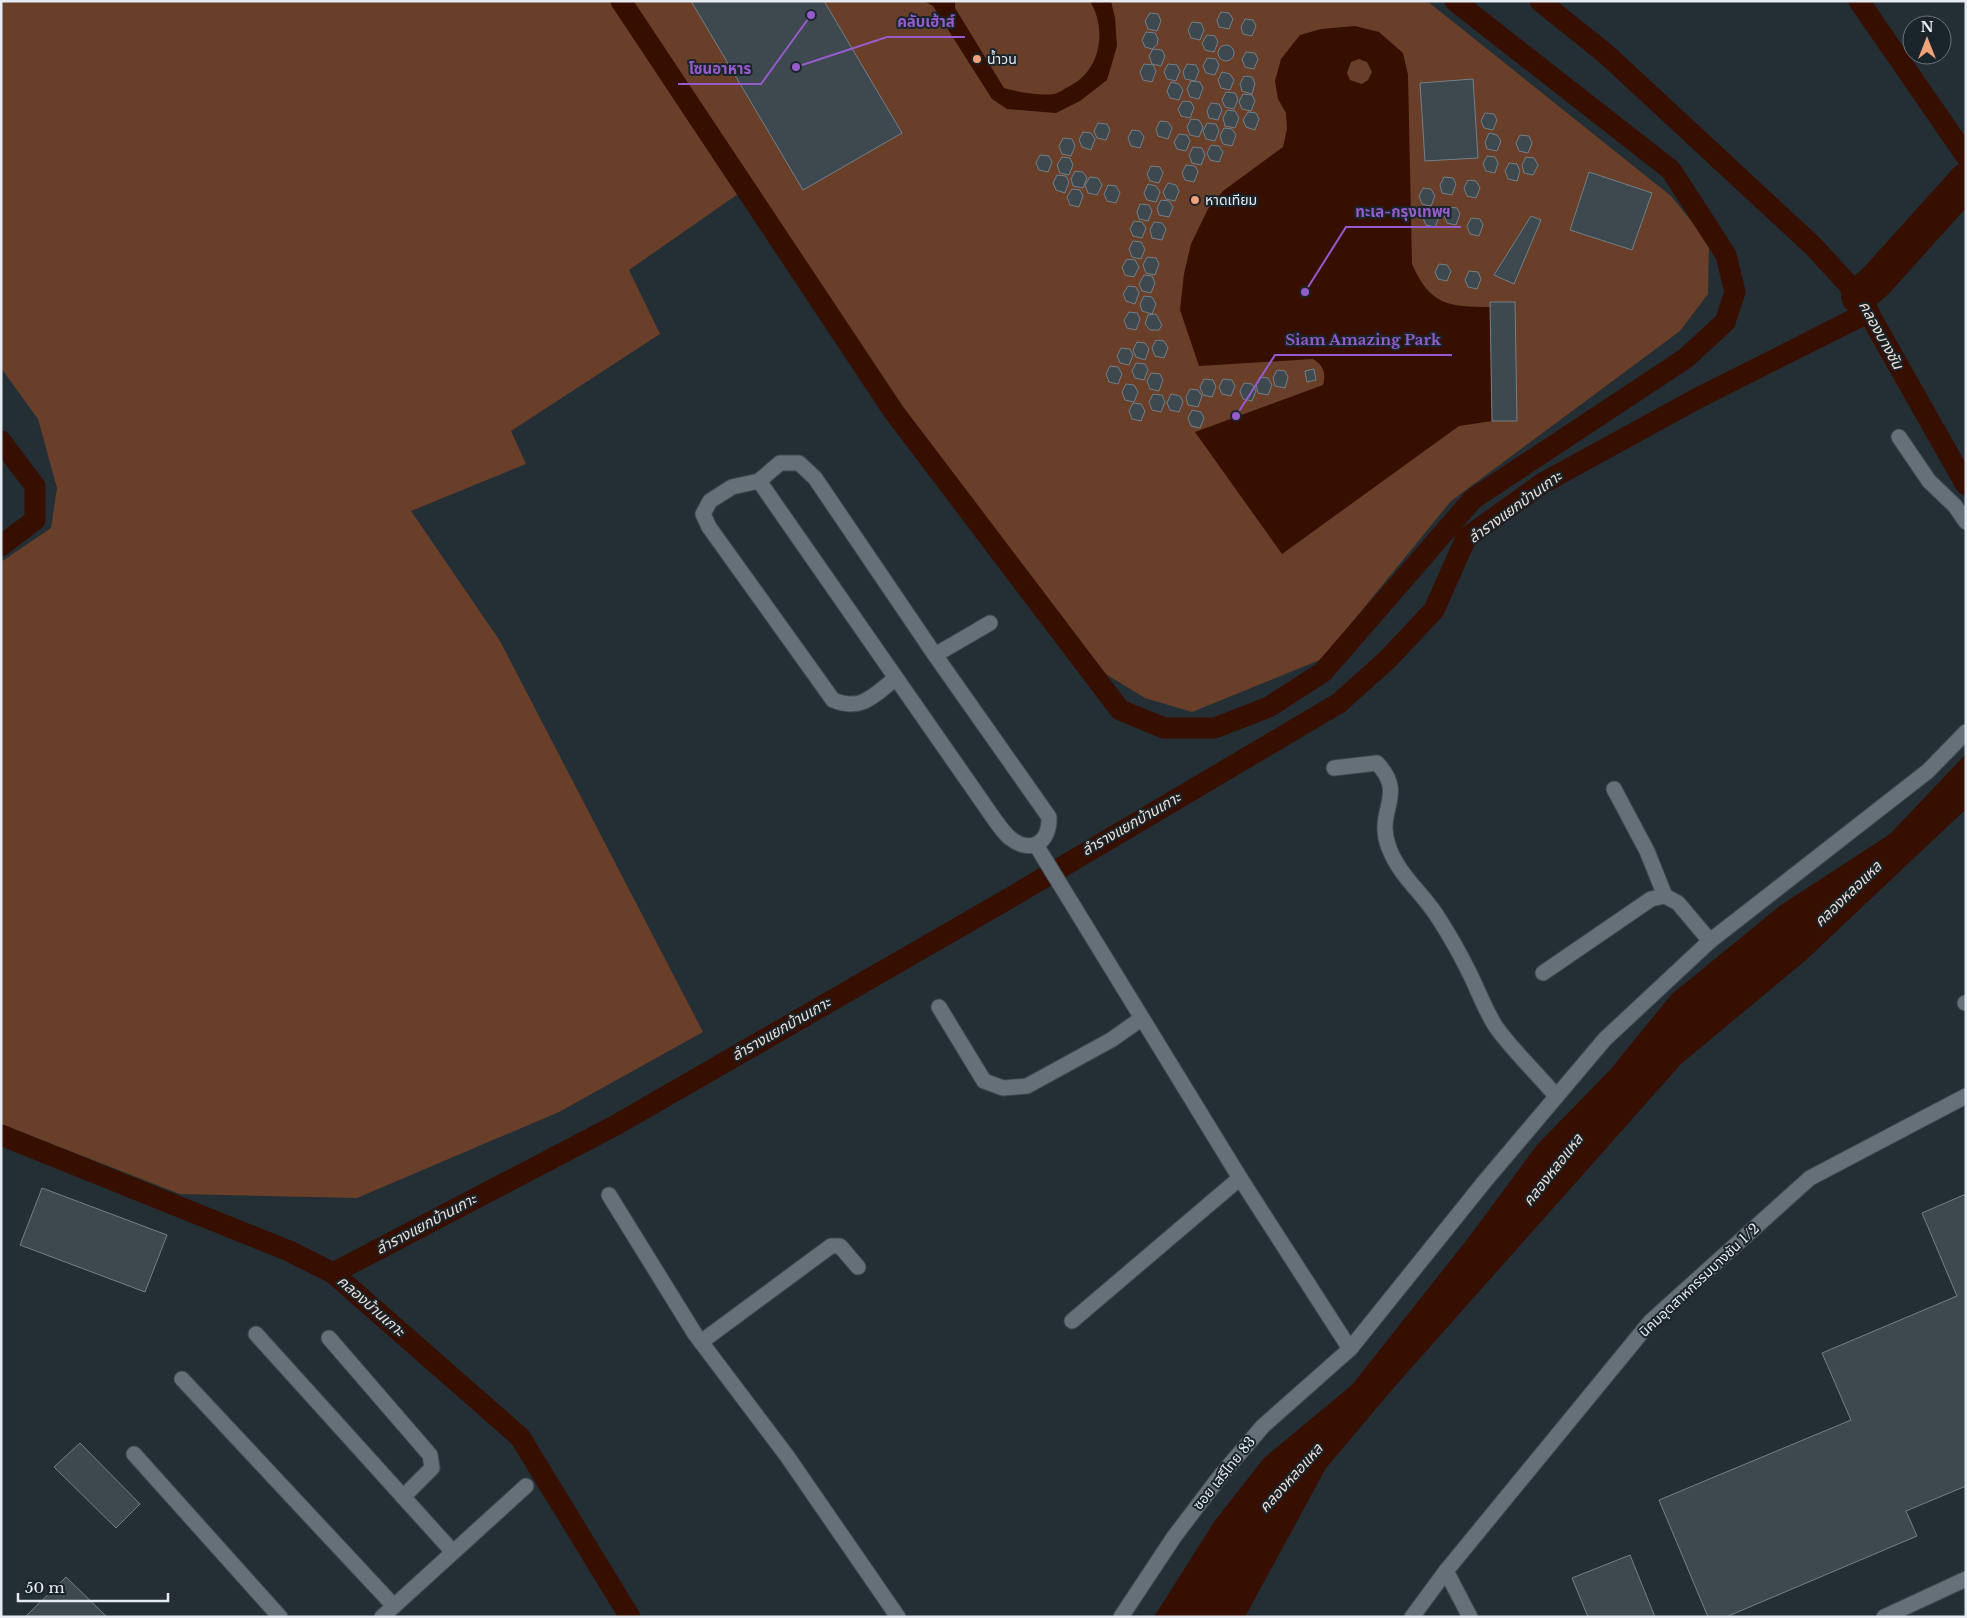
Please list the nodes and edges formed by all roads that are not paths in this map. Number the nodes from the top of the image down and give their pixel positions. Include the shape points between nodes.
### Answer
1 (1899, 437) dead end
2 (759, 481) junction
3 (1966, 522) edge
4 (990, 623) dead end
5 (935, 655) junction
6 (896, 678) junction
7 (1966, 732) edge
8 (1334, 768) dead end
9 (1614, 789) dead end
10 (1036, 845) junction
11 (1665, 896) junction
12 (1710, 941) junction
13 (1544, 972) dead end
14 (939, 1007) dead end
15 (1141, 1019) junction
16 (1556, 1096) junction
17 (1966, 1096) edge
18 (1240, 1178) junction
19 (609, 1195) dead end
20 (858, 1267) dead end
21 (1072, 1321) dead end
22 (256, 1334) dead end
23 (329, 1338) dead end
24 (701, 1342) junction
25 (1350, 1349) junction
26 (182, 1379) dead end
27 (134, 1454) dead end
28 (526, 1486) dead end
29 (402, 1498) junction
30 (453, 1552) junction
31 (1446, 1571) junction
32 (1966, 1579) edge
33 (394, 1606) junction
34 (280, 1617) edge
35 (382, 1617) edge
36 (898, 1617) edge
37 (1121, 1617) edge
38 (1412, 1617) edge
39 (1470, 1617) edge
40 (1884, 1617) edge

1 - 3 street via 1929,481 1956,506
2 - 5 street via 780,462 799,463 815,478
2 - 6 street
2 - 6 street via 732,487 710,501 703,514 709,527 833,700 847,706 857,705
4 - 5 street
5 - 10 street via 1049,817 1050,827 1045,839
6 - 10 street via 997,823 1011,839 1026,846
7 - 12 street, ซอย เสรีไทย 83 via 1928,770
8 - 16 street via 1377,763 1385,772 1392,784 1384,819 1389,849 1409,884 1439,918 1497,1028
9 - 11 street via 1647,851
10 - 15 street
11 - 12 street via 1678,903
11 - 13 street via 1651,899
12 - 16 street, ซอย เสรีไทย 83 via 1605,1039
14 - 15 street via 984,1081 1009,1088 1026,1086 1111,1040
15 - 18 street
16 - 25 street, ซอย เสรีไทย 83 via 1484,1180
17 - 31 street, นิคมอุตสาหกรรมบางชัน 1/2 via 1810,1178 1651,1321
18 - 21 street
18 - 25 street
19 - 24 street
20 - 24 street via 840,1246 831,1246
22 - 29 street
23 - 29 street via 430,1455 432,1468
24 - 36 street via 787,1456
25 - 37 street, ซอย เสรีไทย 83 via 1264,1426 1233,1461 1174,1537
26 - 33 street
27 - 34 street
28 - 30 street
29 - 30 street
30 - 33 street
31 - 38 street, นิคมอุตสาหกรรมบางชัน 1/2
31 - 39 street
32 - 40 street
33 - 35 street

